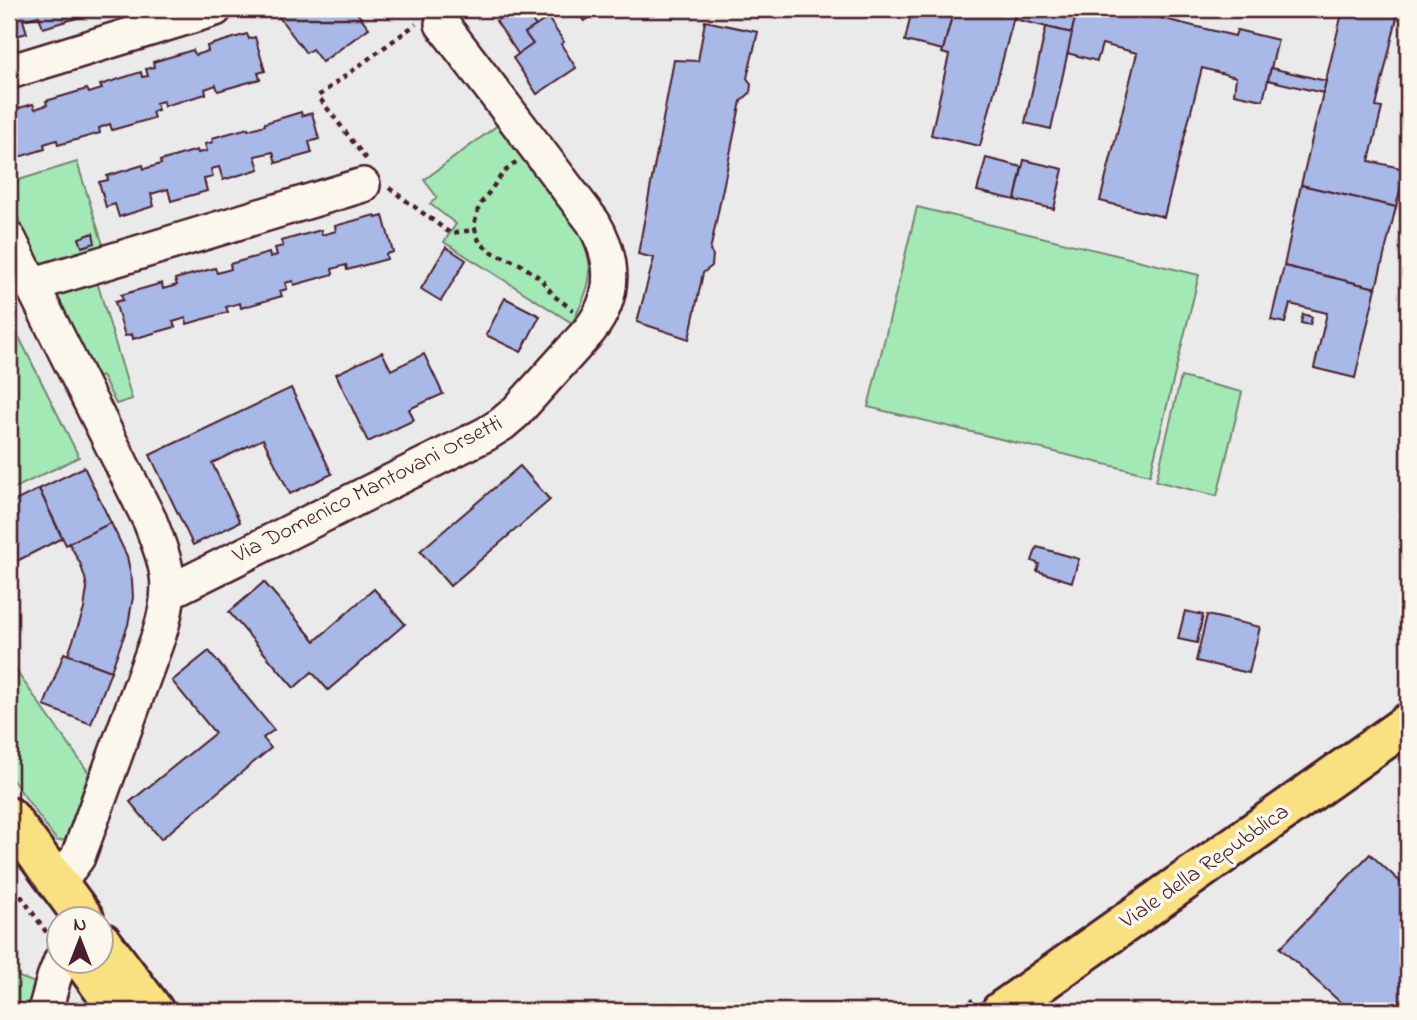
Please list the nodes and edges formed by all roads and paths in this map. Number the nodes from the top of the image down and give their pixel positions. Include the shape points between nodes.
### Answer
1 (215, 9) edge
2 (432, 21) joint
3 (9, 72) edge
4 (535, 146) junction
5 (373, 178) junction
6 (475, 230) junction
7 (9, 239) edge
8 (31, 285) junction
9 (596, 323) junction
10 (169, 592) junction
11 (1408, 723) edge
12 (9, 817) edge
13 (9, 858) edge
14 (9, 879) edge
15 (56, 881) junction
16 (73, 904) edge
17 (46, 923) edge
18 (46, 928) edge
19 (116, 961) edge
20 (54, 974) edge
21 (92, 974) edge
22 (45, 1011) edge
23 (119, 1011) edge
24 (154, 1011) edge
25 (1001, 1011) edge

1 - 3 street
2 - 4 street, Via Domenico Mantovani Orsetti
2 - 5 path via 318,96
4 - 6 path via 503,173 479,206
4 - 9 street, Via Domenico Mantovani Orsetti via 593,222 606,247 609,289
5 - 6 path via 450,233
5 - 8 street
6 - 9 path via 480,243 532,272 554,296
7 - 8 street
8 - 10 street via 150,522 167,570
9 - 10 street, Via Domenico Mantovani Orsetti via 502,424
10 - 15 street via 159,635 78,857
11 - 25 main road, Viale della Repubblica
12 - 15 main road
13 - 17 main road
14 - 18 path
15 - 16 main road
19 - 24 main road
20 - 22 street
21 - 23 main road

